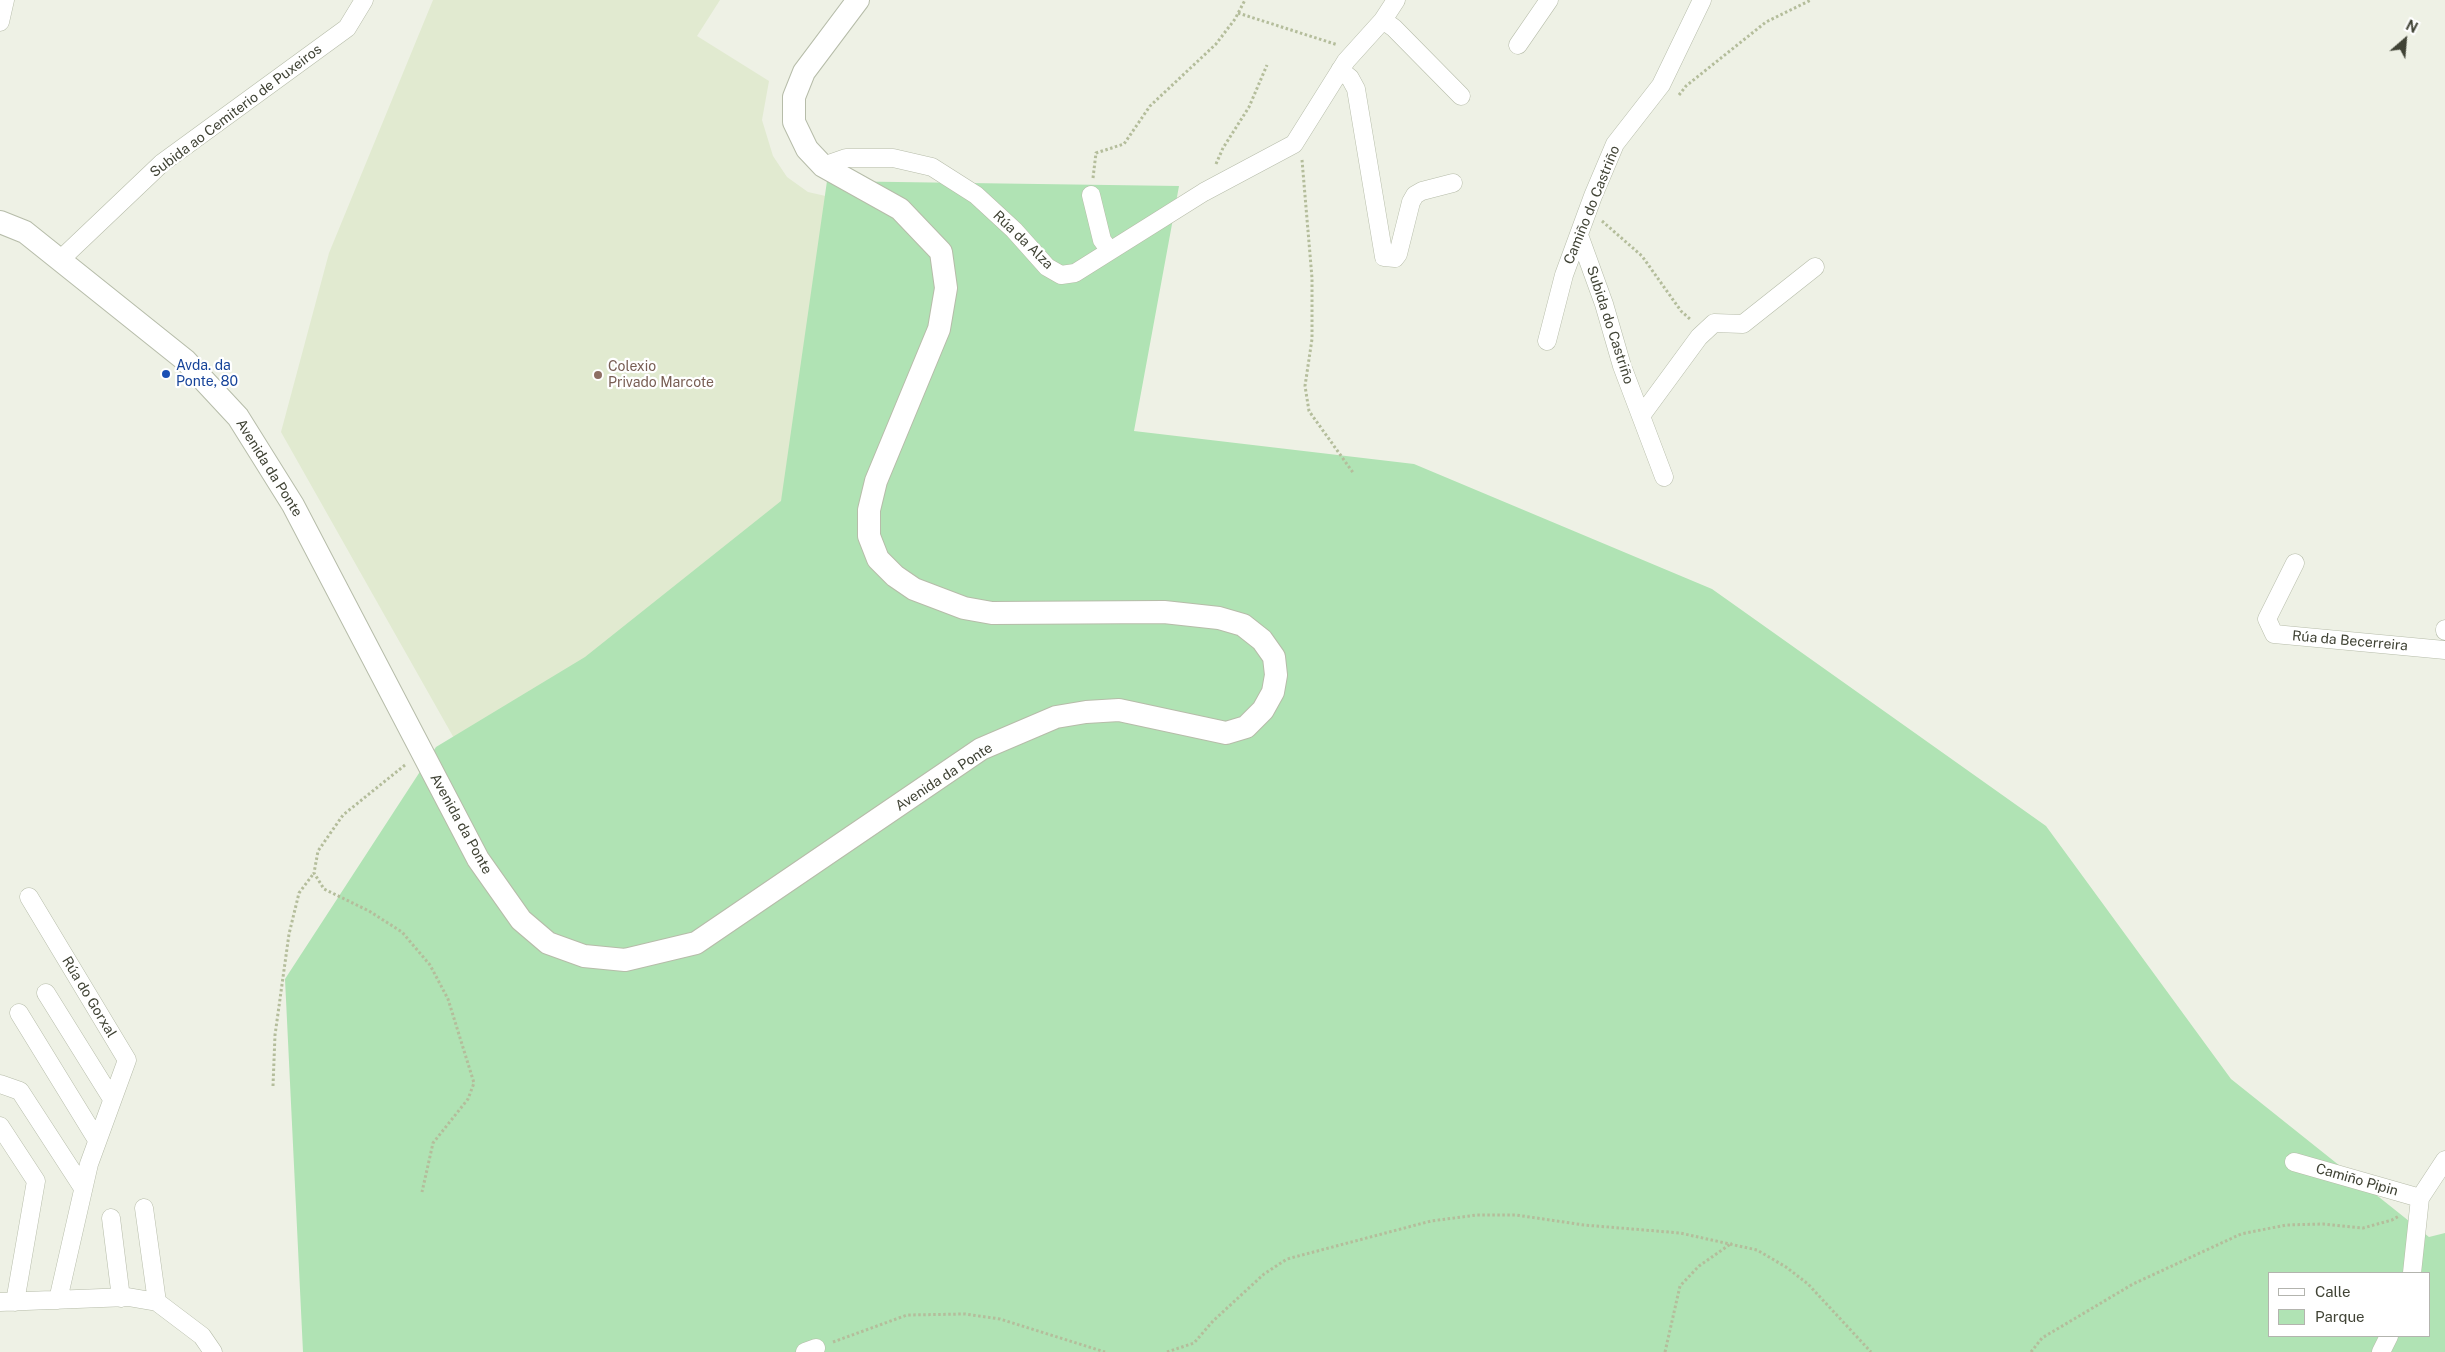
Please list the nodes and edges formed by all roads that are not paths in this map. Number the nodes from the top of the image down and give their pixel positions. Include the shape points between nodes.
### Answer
1 (5, 0) edge
2 (364, 0) edge
3 (858, 0) edge
4 (1396, 0) edge
5 (1549, 0) edge
6 (1702, 0) edge
7 (1383, 20) junction
8 (0, 22) edge
9 (1518, 45) dead end
10 (1340, 70) junction
11 (1461, 96) dead end
12 (823, 166) junction
13 (1452, 183) dead end
14 (1091, 194) road end
15 (0, 222) edge
16 (1579, 235) junction
17 (1110, 251) junction
18 (60, 260) junction
19 (1815, 267) dead end
20 (1547, 341) dead end
21 (1641, 416) junction
22 (1664, 477) dead end
23 (2295, 564) dead end
24 (2445, 650) edge
25 (29, 897) dead end
26 (46, 993) dead end
27 (19, 1013) dead end
28 (0, 1084) edge
29 (112, 1099) junction
30 (0, 1126) edge
31 (97, 1140) junction
32 (2445, 1160) edge
33 (2294, 1162) dead end
34 (83, 1188) junction
35 (2420, 1198) junction
36 (144, 1208) dead end
37 (111, 1218) dead end
38 (2412, 1272) edge
39 (121, 1298) junction
40 (58, 1300) junction
41 (7, 1302) edge
42 (157, 1302) junction
43 (2388, 1337) edge
44 (213, 1352) edge
45 (2381, 1352) edge

1 - 8 street
2 - 18 street, Subida ao Cemiterio de Puxeiros via 347,28 162,163
3 - 12 street, Avenida da Ponte via 804,72 794,97 794,122 799,136
4 - 7 street
5 - 9 street
6 - 16 street, Camiño do Castriño via 1661,85 1616,144
7 - 10 street
7 - 11 street
10 - 13 street via 1356,89 1384,257 1395,258 1398,254 1415,195
10 - 17 street, Rúa da Alza via 1294,144 1213,187
12 - 17 street, Rúa da Alza via 846,158 893,158 932,167 976,195 1047,267 1061,275 1075,273
12 - 18 street, Avenida da Ponte via 900,209 941,252 946,288 939,329 876,481 868,510 868,536 878,559 914,590 964,608 992,613 1164,612 1219,618 1243,626 1262,640 1274,657 1274,692 1263,710 1246,727 1226,733 1119,710 1056,717 981,750 696,942 625,960 584,956 548,943 521,920 478,859 293,505 238,417 185,360
14 - 17 street via 1102,240
15 - 18 street, Avenida da Ponte via 25,232
16 - 20 street, Camiño do Castriño via 1564,275
16 - 21 street, Subida do Castriño
19 - 21 street via 1743,324 1714,323
21 - 22 street, Subida do Castriño
23 - 24 street, Rúa da Becerreira via 2267,619 2274,634
25 - 29 street, Rúa do Gorxal via 127,1060
26 - 29 street
27 - 31 street
28 - 34 street via 20,1091
29 - 31 street, Rúa do Gorxal
30 - 41 street via 36,1181
31 - 34 street, Rúa do Gorxal
32 - 35 street
33 - 35 street, Camiño Pipin
34 - 40 street, Rúa do Gorxal
35 - 38 street
36 - 42 street
37 - 39 street
39 - 40 street
39 - 42 street
40 - 41 street
42 - 44 street via 202,1336
43 - 45 street

